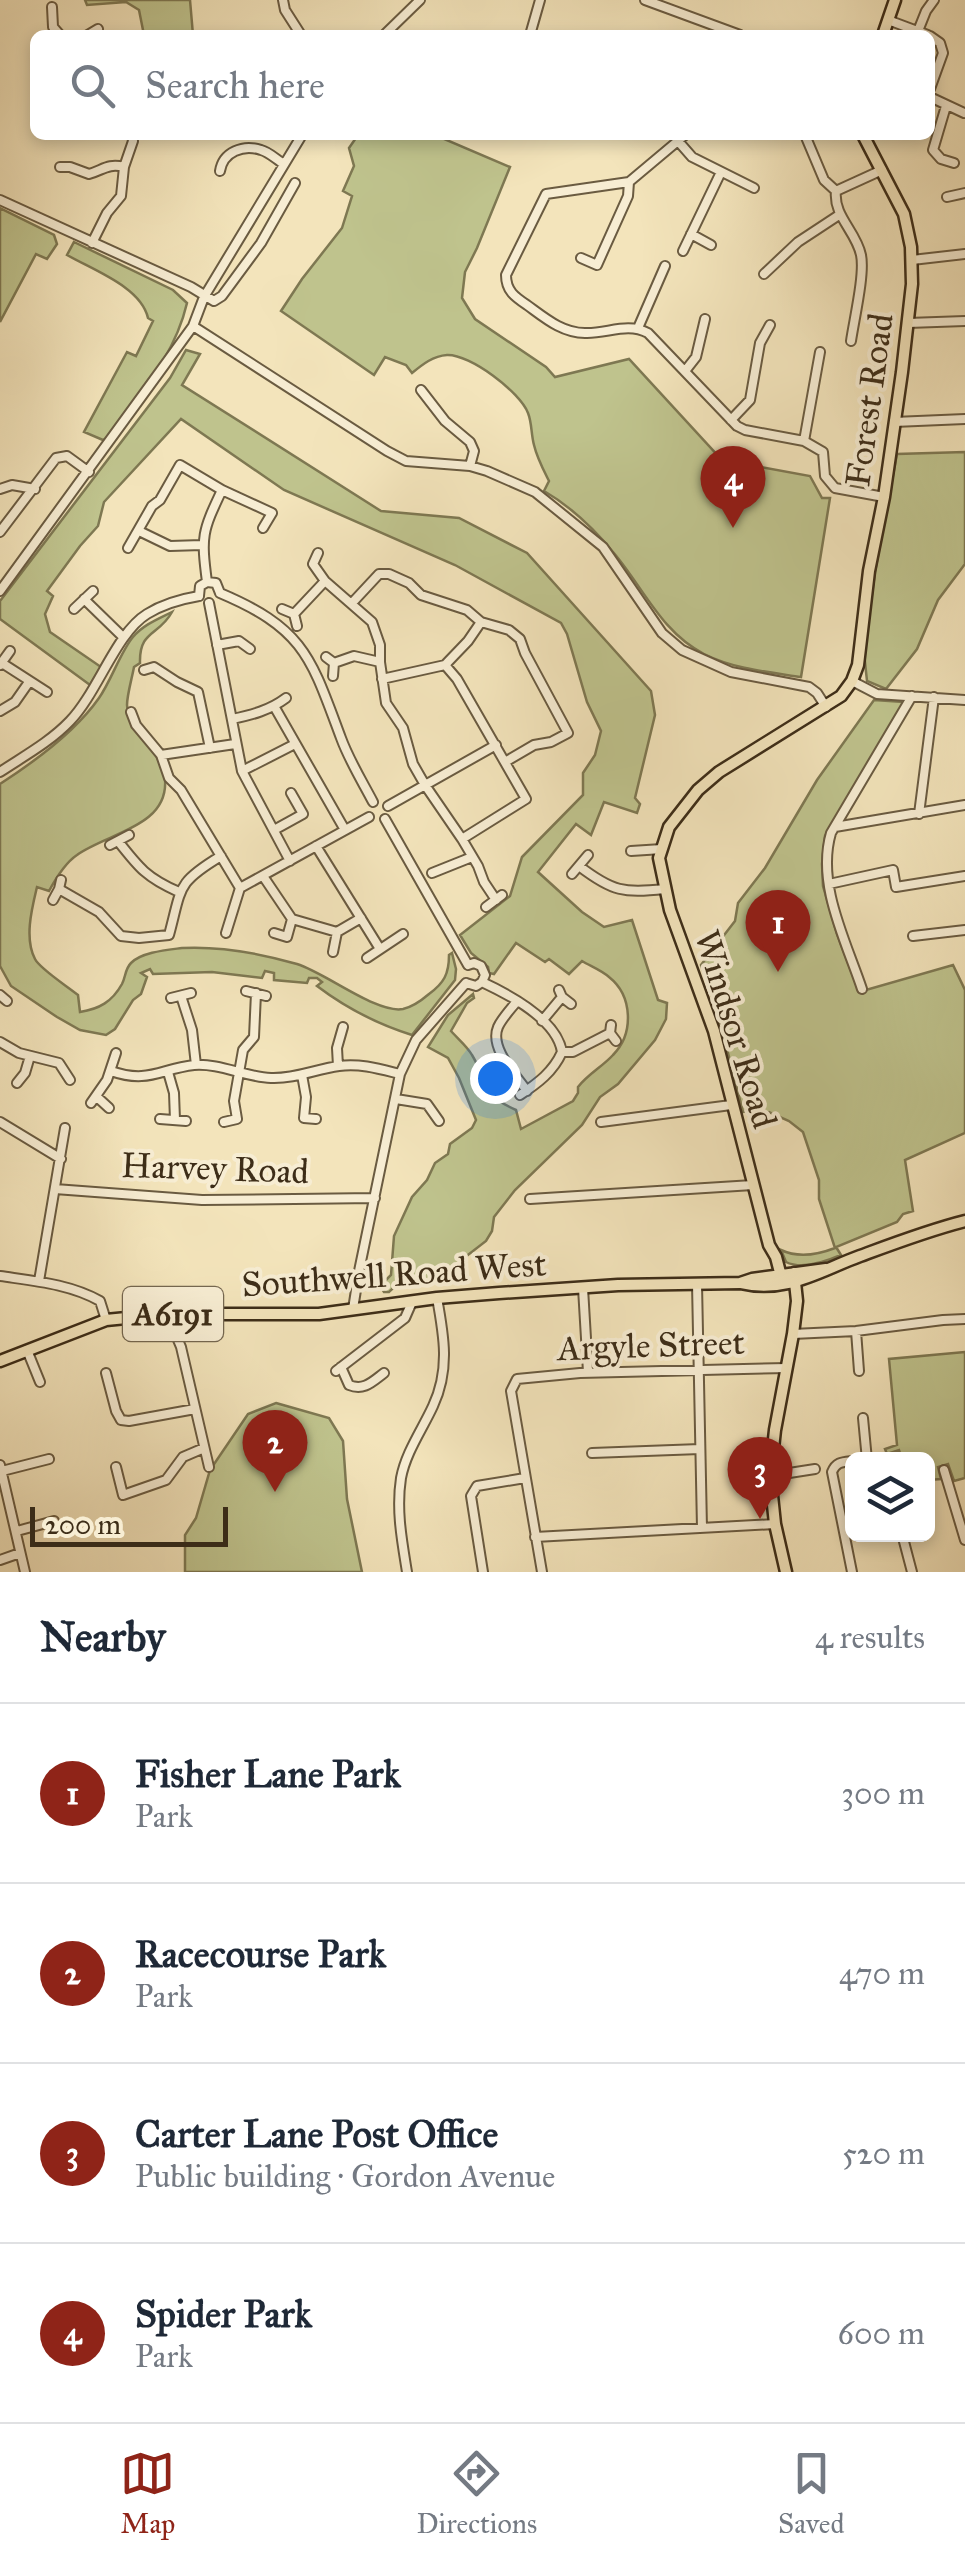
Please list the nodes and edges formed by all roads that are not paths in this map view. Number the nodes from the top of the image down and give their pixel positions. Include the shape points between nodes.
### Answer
1 (284, 0) edge
2 (420, 0) edge
3 (540, 0) edge
4 (646, 0) edge
5 (895, 0) edge
6 (934, 0) edge
7 (52, 6) dead end
8 (888, 20) junction
9 (56, 30) edge
10 (298, 30) edge
11 (389, 30) edge
12 (531, 30) edge
13 (727, 30) edge
14 (885, 30) edge
15 (915, 30) edge
16 (918, 30) edge
17 (935, 39) edge
18 (935, 75) edge
19 (935, 100) edge
20 (946, 106) junction
21 (964, 113) edge
22 (133, 140) edge
23 (299, 140) edge
24 (680, 140) edge
25 (683, 140) edge
26 (807, 140) edge
27 (866, 140) edge
28 (284, 164) junction
29 (948, 165) dead end
30 (60, 167) dead end
31 (124, 167) junction
32 (882, 170) junction
33 (220, 171) dead end
34 (721, 172) junction
35 (628, 182) junction
36 (295, 183) dead end
37 (754, 188) dead end
38 (836, 190) junction
39 (965, 193) edge
40 (947, 197) dead end
41 (0, 200) edge
42 (839, 214) junction
43 (691, 234) junction
44 (92, 242) junction
45 (711, 244) dead end
46 (682, 250) dead end
47 (965, 254) edge
48 (581, 258) dead end
49 (912, 260) junction
50 (665, 266) dead end
51 (764, 274) dead end
52 (204, 297) junction
53 (705, 319) dead end
54 (965, 321) edge
55 (908, 323) junction
56 (770, 325) dead end
57 (193, 326) junction
58 (638, 328) junction
59 (850, 341) dead end
60 (820, 352) dead end
61 (685, 372) junction
62 (420, 393) dead end
63 (965, 419) edge
64 (731, 420) junction
65 (894, 422) junction
66 (804, 441) junction
67 (470, 466) junction
68 (88, 472) junction
69 (0, 488) edge
70 (35, 489) junction
71 (222, 490) junction
72 (884, 497) junction
73 (263, 528) dead end
74 (139, 531) junction
75 (0, 532) edge
76 (202, 545) junction
77 (128, 548) dead end
78 (318, 553) dead end
79 (325, 581) junction
80 (206, 582) junction
81 (0, 591) edge
82 (93, 591) dead end
83 (220, 594) junction
84 (199, 596) junction
85 (84, 600) junction
86 (209, 603) junction
87 (352, 603) junction
88 (74, 608) dead end
89 (282, 609) dead end
90 (294, 614) junction
91 (482, 622) junction
92 (298, 626) dead end
93 (123, 637) junction
94 (216, 646) junction
95 (250, 649) dead end
96 (10, 651) dead end
97 (380, 662) junction
98 (1, 664) edge
99 (445, 665) junction
100 (144, 670) dead end
101 (333, 676) dead end
102 (382, 680) junction
103 (852, 681) junction
104 (29, 682) junction
105 (47, 692) dead end
106 (912, 696) junction
107 (286, 698) dead end
108 (934, 698) junction
109 (965, 700) edge
110 (274, 706) junction
111 (826, 707) junction
112 (0, 712) edge
113 (136, 716) dead end
114 (232, 719) junction
115 (235, 744) junction
116 (295, 744) junction
117 (496, 745) junction
118 (210, 748) junction
119 (162, 755) junction
120 (506, 762) junction
121 (242, 771) junction
122 (0, 772) edge
123 (425, 785) junction
124 (291, 793) dead end
125 (372, 802) junction
126 (965, 805) edge
127 (388, 806) junction
128 (918, 814) junction
129 (370, 817) junction
130 (385, 820) junction
131 (834, 828) junction
132 (274, 830) junction
133 (345, 830) junction
134 (129, 835) dead end
135 (462, 838) junction
136 (316, 846) junction
137 (662, 849) junction
138 (630, 851) dead end
139 (588, 855) dead end
140 (221, 856) junction
141 (472, 857) junction
142 (290, 861) junction
143 (432, 873) dead end
144 (263, 876) junction
145 (965, 876) edge
146 (829, 884) junction
147 (240, 888) junction
148 (666, 889) junction
149 (179, 892) junction
150 (53, 900) dead end
151 (486, 907) dead end
152 (292, 920) junction
153 (366, 921) junction
154 (224, 927) dead end
155 (965, 930) edge
156 (336, 932) junction
157 (274, 933) dead end
158 (403, 934) dead end
159 (121, 936) junction
160 (913, 936) dead end
161 (116, 946) dead end
162 (380, 949) junction
163 (332, 952) dead end
164 (367, 958) dead end
165 (468, 965) junction
166 (482, 982) junction
167 (466, 983) junction
168 (862, 989) dead end
169 (266, 996) dead end
170 (170, 998) dead end
171 (517, 1001) junction
172 (571, 1004) dead end
173 (542, 1021) junction
174 (342, 1026) dead end
175 (612, 1033) dead end
176 (0, 1042) edge
177 (562, 1052) junction
178 (116, 1053) dead end
179 (66, 1054) dead end
180 (30, 1056) junction
181 (59, 1063) junction
182 (196, 1065) junction
183 (338, 1066) junction
184 (112, 1071) junction
185 (168, 1072) junction
186 (239, 1074) junction
187 (400, 1074) junction
188 (302, 1075) junction
189 (70, 1080) dead end
190 (17, 1083) dead end
191 (396, 1098) junction
192 (731, 1105) junction
193 (108, 1108) dead end
194 (160, 1119) dead end
195 (316, 1119) dead end
196 (175, 1120) junction
197 (186, 1120) dead end
198 (439, 1121) dead end
199 (0, 1122) edge
200 (224, 1122) dead end
201 (601, 1122) dead end
202 (65, 1128) dead end
203 (61, 1160) junction
204 (753, 1185) junction
205 (55, 1188) junction
206 (374, 1198) junction
207 (530, 1199) dead end
208 (965, 1221) edge
209 (0, 1276) edge
210 (783, 1279) junction
211 (40, 1282) junction
212 (697, 1284) junction
213 (583, 1288) junction
214 (437, 1298) junction
215 (412, 1302) junction
216 (353, 1308) junction
217 (167, 1314) junction
218 (965, 1319) edge
219 (106, 1320) junction
220 (856, 1332) junction
221 (793, 1334) junction
222 (27, 1350) junction
223 (0, 1361) edge
224 (787, 1368) junction
225 (698, 1370) junction
226 (588, 1372) junction
227 (859, 1372) dead end
228 (106, 1373) dead end
229 (384, 1373) dead end
230 (40, 1382) dead end
231 (195, 1408) junction
232 (862, 1418) dead end
233 (204, 1448) junction
234 (700, 1449) junction
235 (867, 1452) edge
236 (592, 1453) dead end
237 (49, 1459) dead end
238 (845, 1462) edge
239 (116, 1467) dead end
240 (209, 1467) dead end
241 (1, 1468) edge
242 (816, 1469) dead end
243 (944, 1470) dead end
244 (770, 1476) junction
245 (525, 1478) junction
246 (54, 1521) dead end
247 (775, 1524) junction
248 (702, 1528) junction
249 (17, 1531) junction
250 (536, 1537) junction
251 (845, 1537) edge
252 (965, 1540) edge
253 (846, 1542) edge
254 (904, 1542) edge
255 (20, 1553) junction
256 (0, 1560) edge
257 (25, 1572) edge
258 (406, 1572) edge
259 (483, 1572) edge
260 (542, 1572) edge
261 (786, 1572) edge
262 (852, 1572) edge
263 (912, 1572) edge

1 - 10 street
2 - 11 street
3 - 12 street
4 - 13 street
5 - 8 main road
6 - 16 street
7 - 9 street
8 - 14 main road
8 - 15 street
17 - 18 street via 943,53
19 - 20 street
20 - 21 street
20 - 29 street via 933,150
22 - 31 street
23 - 28 street
24 - 35 street
25 - 34 street via 692,157
26 - 38 street via 824,180
27 - 32 main road, Forest Road
28 - 33 street via 249,149 232,152
28 - 52 street
30 - 31 street via 88,174
31 - 44 street via 121,196
32 - 38 street
32 - 49 main road, Forest Road via 904,214
34 - 37 street
34 - 43 street
35 - 48 street via 597,265
35 - 58 street via 546,194 506,284 566,330
36 - 52 street via 222,296 214,302
38 - 42 street
39 - 40 street
41 - 44 street
42 - 51 street
42 - 59 street via 862,260
43 - 45 street
43 - 46 street
44 - 52 street
47 - 49 street
49 - 55 main road, Forest Road
50 - 58 street
52 - 57 street
53 - 61 street
54 - 55 street
55 - 65 main road, Forest Road
56 - 64 street via 750,400
57 - 67 street via 406,461
57 - 68 street
58 - 61 street
60 - 66 street
61 - 64 street
62 - 67 street via 470,442
63 - 65 street
64 - 66 street via 745,430
65 - 72 main road, Forest Road
66 - 72 street via 823,452 835,488
67 - 111 street via 535,492 603,547 662,633 682,650 731,672 809,687
68 - 70 street via 67,456 56,458
68 - 81 street
69 - 70 street
70 - 75 street
71 - 73 street via 272,514
71 - 74 street via 180,465
71 - 76 street
72 - 103 main road, Forest Road
74 - 76 street via 170,546
74 - 77 street
76 - 80 street
78 - 79 street via 309,562
79 - 87 street
79 - 90 street
80 - 83 street
80 - 84 street
82 - 85 street
83 - 86 street
83 - 125 street via 272,619 312,663
84 - 86 street
84 - 93 street via 144,615
85 - 88 street
85 - 93 street
86 - 94 street
87 - 91 street via 379,574 389,574
87 - 97 street via 376,630
89 - 90 street
90 - 92 street
91 - 99 street
91 - 120 street via 520,639 568,733
93 - 122 street via 70,721
94 - 95 street via 239,641
94 - 114 street
96 - 98 street
97 - 101 street via 330,660
97 - 102 street
98 - 104 street
99 - 102 street
99 - 117 street
100 - 118 street via 156,664 198,692
102 - 123 street via 386,704
103 - 106 street via 877,694
103 - 111 main road
104 - 105 street
104 - 112 street
106 - 108 street
106 - 131 street
107 - 110 street
108 - 109 street
108 - 128 street
110 - 114 street
110 - 116 street
111 - 137 main road via 698,790 668,828
113 - 119 street
114 - 115 street
115 - 118 street
115 - 121 street
116 - 121 street
116 - 133 street
117 - 120 street
117 - 123 street
118 - 119 street
119 - 140 street
120 - 135 street via 526,799
121 - 132 street
123 - 127 street
123 - 135 street
124 - 132 street via 302,814
125 - 127 street
125 - 129 street
126 - 128 street
127 - 130 street
128 - 131 street
129 - 130 street
129 - 133 street
130 - 165 street
131 - 146 street via 827,846
132 - 142 street
133 - 136 street
134 - 149 street via 114,843 154,881
135 - 141 street
136 - 142 street
136 - 153 street
137 - 138 street
137 - 148 main road, Windsor Road
139 - 148 street via 576,870 605,886
140 - 147 street
140 - 149 street via 194,872
141 - 143 street
141 - 151 street via 499,898
142 - 144 street
144 - 147 street
144 - 152 street
145 - 146 street via 896,887 892,870
146 - 168 street
147 - 154 street
148 - 192 main road, Windsor Road
149 - 159 street via 170,935
150 - 159 street via 60,884
152 - 156 street
152 - 157 street via 287,936
153 - 156 street
153 - 162 street
155 - 160 street
156 - 163 street
158 - 162 street
159 - 161 street
162 - 164 street
165 - 166 street via 481,966
165 - 167 street
166 - 167 street
166 - 171 street
167 - 187 street via 416,1040
169 - 186 street via 250,992 254,1037
170 - 182 street via 186,994
171 - 173 street
171 - 177 street via 496,1038 524,1093 554,1068
172 - 173 street via 561,994
173 - 177 street via 555,1031
174 - 183 street
175 - 177 street
176 - 180 street
178 - 184 street
179 - 181 street
180 - 181 street
180 - 190 street
181 - 189 street
182 - 185 street
182 - 186 street
183 - 187 street
183 - 188 street
184 - 185 street via 146,1077
184 - 193 street via 94,1100
185 - 196 street
186 - 188 street
186 - 200 street via 238,1119
187 - 191 street
188 - 195 street via 304,1118
191 - 198 street via 427,1104
191 - 206 street
192 - 201 street
192 - 204 main road, Windsor Road
194 - 196 street
196 - 197 street
199 - 203 street
202 - 203 street
203 - 205 street
204 - 207 street
204 - 210 main road, Windsor Road
205 - 206 street, Harvey Road via 202,1200
205 - 211 street
206 - 216 street
208 - 210 main road, A6191 via 815,1277
209 - 211 street
210 - 212 main road, Southwell Road West / A6191 via 753,1286
210 - 221 main road, Windsor Road via 797,1301
211 - 219 street via 85,1293 100,1302
212 - 213 main road, Southwell Road West / A6191
212 - 225 street
213 - 214 main road, Southwell Road West / A6191
213 - 226 street
214 - 215 main road, Southwell Road West / A6191
214 - 258 street via 445,1358 441,1387 401,1478
215 - 216 main road, Southwell Road West / A6191
215 - 229 street via 405,1318 338,1369 349,1385 364,1388
216 - 217 main road, Southwell Road West / A6191
217 - 219 main road, Southwell Road West / A6191
217 - 231 street
218 - 220 street
219 - 222 main road, Southwell Road West / A6191
220 - 221 street
220 - 227 street
221 - 224 main road, Windsor Road
222 - 223 main road, Southwell Road West / A6191
222 - 230 street
224 - 225 street, Argyle Street
224 - 244 main road, Windsor Road
225 - 226 street, Argyle Street
225 - 234 street
226 - 245 street, Argyle Street via 517,1379 511,1391
228 - 231 street via 122,1420
231 - 233 street
232 - 235 street
233 - 239 street via 184,1457 166,1480 123,1495
233 - 240 street
234 - 236 street
234 - 248 street
237 - 241 street
238 - 251 street via 832,1472
241 - 249 street
242 - 244 street
243 - 252 street
244 - 247 main road, Windsor Road
245 - 250 street
245 - 259 street via 476,1486 471,1496
246 - 249 street
247 - 248 street
247 - 261 main road, Windsor Road
248 - 250 street
249 - 255 street
250 - 260 street
253 - 262 street
254 - 263 street
255 - 256 street
255 - 257 street

